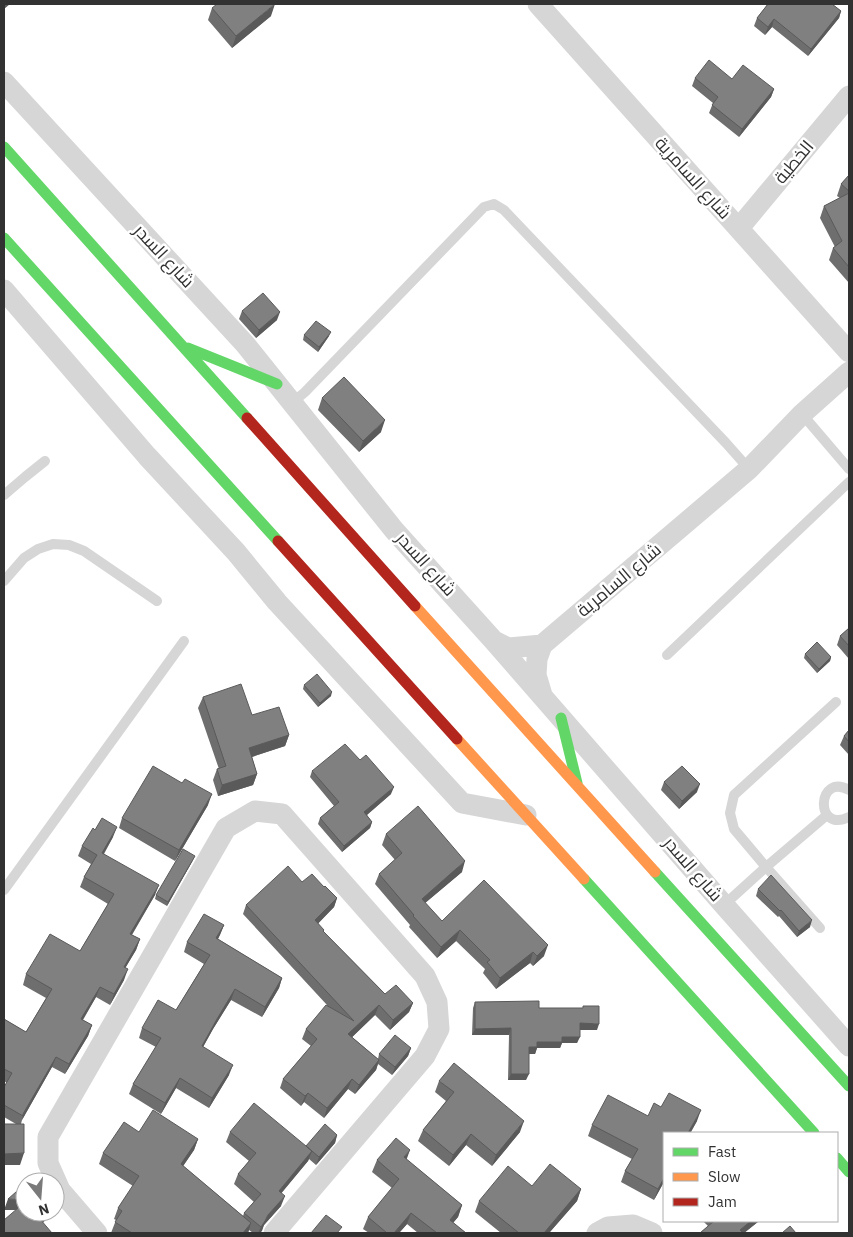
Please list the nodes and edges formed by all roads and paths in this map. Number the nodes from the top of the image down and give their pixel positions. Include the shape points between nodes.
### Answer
1 (538, 4) edge
2 (4, 82) edge
3 (849, 96) edge
4 (4, 148) edge
5 (739, 228) junction
6 (4, 238) edge
7 (4, 290) edge
8 (181, 345) junction
9 (849, 352) edge
10 (849, 372) edge
11 (277, 384) junction
12 (292, 403) junction
13 (802, 414) junction
14 (45, 461) dead end
15 (749, 469) junction
16 (849, 469) edge
17 (849, 482) edge
18 (4, 495) edge
19 (4, 581) edge
20 (157, 601) dead end
21 (184, 641) dead end
22 (494, 641) junction
23 (542, 645) junction
24 (667, 655) dead end
25 (542, 696) junction
26 (836, 702) dead end
27 (561, 718) junction
28 (578, 787) junction
29 (849, 790) edge
30 (526, 814) junction
31 (827, 815) junction
32 (849, 817) edge
33 (766, 867) junction
34 (4, 890) edge
35 (724, 905) junction
36 (820, 928) dead end
37 (849, 1046) edge
38 (849, 1086) edge
39 (813, 1132) edge
40 (838, 1159) edge
41 (849, 1172) edge
42 (97, 1233) edge
43 (274, 1233) edge
44 (597, 1233) edge
45 (652, 1233) edge

1 - 5 street, شارع السامرية
2 - 11 street, شارع السدر via 245,344
3 - 5 street, الخطية
4 - 8 main road, شارع السدر
5 - 9 street, شارع السامرية
6 - 30 main road
7 - 30 street via 277,602 462,803
8 - 11 main road
8 - 28 main road, شارع السدر
10 - 13 street, شارع السامرية
11 - 12 street, شارع السدر
12 - 15 lane via 484,207 494,204 511,217
12 - 22 street, شارع السدر via 394,530
13 - 15 street, شارع السامرية
13 - 16 lane
14 - 18 lane
15 - 23 street, شارع السامرية
17 - 24 lane
19 - 20 lane via 24,558 38,549 53,544 69,545 84,550
21 - 34 lane
22 - 23 street via 508,648
22 - 25 street, شارع السدر
23 - 25 street via 536,675
25 - 27 street, شارع السدر
26 - 33 lane via 734,795 730,813 734,829
27 - 28 main road
27 - 35 street, شارع السدر
28 - 38 main road, شارع السدر
29 - 31 lane via 836,787 826,794 823,804
30 - 39 main road
31 - 32 lane via 838,820
31 - 33 lane
33 - 35 lane
33 - 36 lane
35 - 37 street, شارع السدر
40 - 41 main road
42 - 43 street via 60,1190 48,1163 48,1137 226,828 255,811 282,814 425,976 437,1002 439,1029 425,1056
44 - 45 street via 608,1227 633,1225

